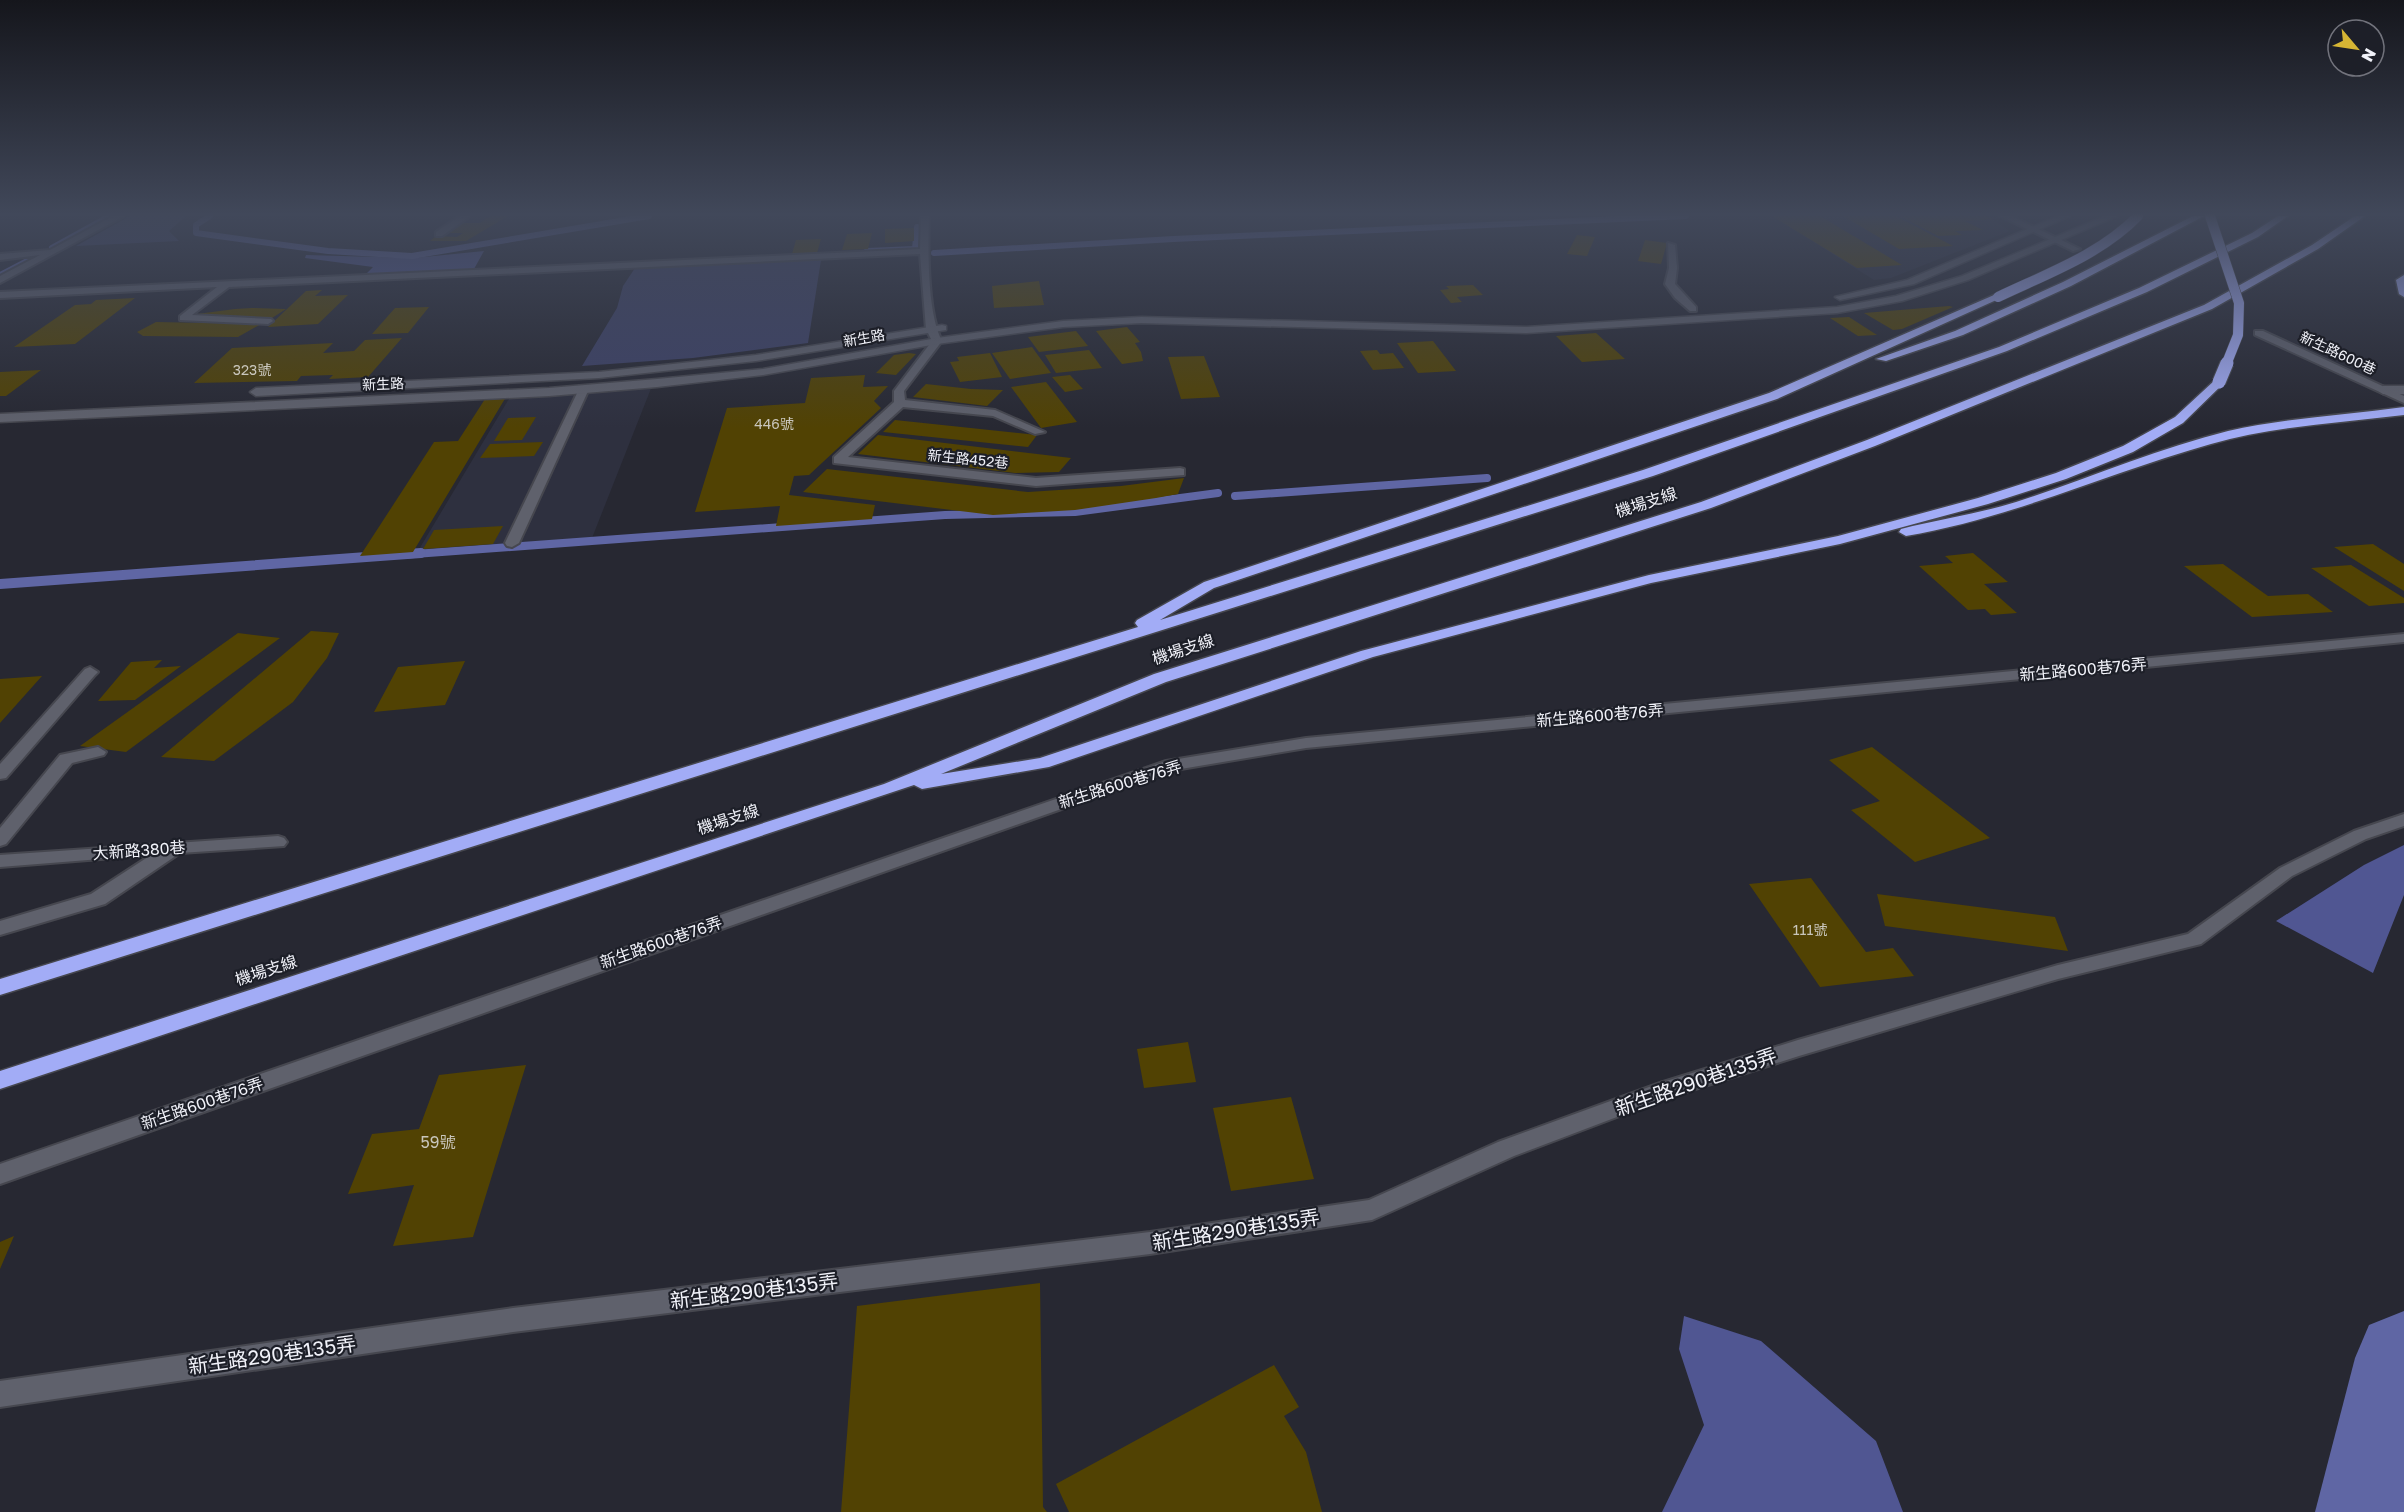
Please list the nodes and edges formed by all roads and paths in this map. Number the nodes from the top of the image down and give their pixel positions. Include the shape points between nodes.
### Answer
1 (191, 287) edge
2 (224, 287) edge
3 (927, 287) edge
4 (1672, 287) edge
5 (1887, 287) edge
6 (1938, 287) edge
7 (2019, 287) edge
8 (2061, 287) edge
9 (2150, 287) edge
10 (2234, 287) edge
11 (2244, 287) edge
12 (0, 295) edge
13 (1693, 309) junction
14 (1023, 317) dead end
15 (268, 321) dead end
16 (954, 326) dead end
17 (931, 329) junction
18 (2259, 333) dead end
19 (936, 341) junction
20 (584, 389) junction
21 (2383, 390) junction
22 (2404, 390) edge
23 (245, 392) dead end
24 (1773, 396) junction
25 (2404, 400) edge
26 (58, 403) dead end
27 (900, 403) junction
28 (0, 406) edge
29 (2404, 411) edge
30 (0, 418) edge
31 (1039, 432) dead end
32 (1180, 472) dead end
33 (1840, 540) junction
34 (512, 543) dead end
35 (2404, 638) edge
36 (1114, 640) junction
37 (90, 672) dead end
38 (98, 752) dead end
39 (0, 774) edge
40 (891, 788) junction
41 (2404, 820) edge
42 (0, 840) edge
43 (278, 842) dead end
44 (177, 847) junction
45 (0, 861) edge
46 (0, 928) edge
47 (0, 987) edge
48 (0, 1080) edge
49 (0, 1174) edge
50 (0, 1394) edge

1 - 12 lane
2 - 15 lane via 183,318
3 - 17 lane
4 - 13 lane
5 - 13 main road via 1810,302
6 - 19 main road, 新生路 via 1898,299 1837,310 1527,330 1142,320 1063,324
7 - 24 highway, bridge
8 - 24 highway via 1959,333
9 - 36 highway, 機場支線 via 2003,349 1648,473
10 - 33 highway, bridge via 2239,303 2238,335 2219,382 2179,420 2128,449 2061,476
11 - 40 highway, 機場支線 via 2208,307 1706,505 1160,678
13 - 14 main road via 1444,320 1177,309
16 - 17 main road, 新生路
17 - 19 lane
17 - 23 main road, 新生路 via 756,358 599,375
18 - 21 lane, 新生路600巷
19 - 20 main road, 新生路 via 763,372
19 - 27 lane, 新生路452巷 via 899,391
20 - 30 main road, 新生路
20 - 34 lane
21 - 22 main road
21 - 25 lane, 新生路600巷
24 - 36 highway via 1209,585
26 - 28 main road
27 - 31 lane via 995,413
27 - 32 lane, 新生路452巷 via 838,460 1036,482
29 - 33 highway via 2279,425 2209,440 2035,501 1926,529
33 - 40 highway via 1649,579 1367,654 1043,763
35 - 49 lane, 新生路600巷76弄 via 1306,742 1166,766
36 - 47 highway, 機場支線
37 - 39 lane
38 - 42 lane via 66,759
40 - 48 highway, 機場支線
41 - 50 lane, 新生路290巷135弄 via 2360,835 2286,873 2194,939 2058,972 1798,1047 1660,1092 1506,1149 1372,1210 1150,1244 513,1320
43 - 44 lane, 大新路380巷
44 - 45 lane, 大新路380巷
44 - 46 lane via 98,899

